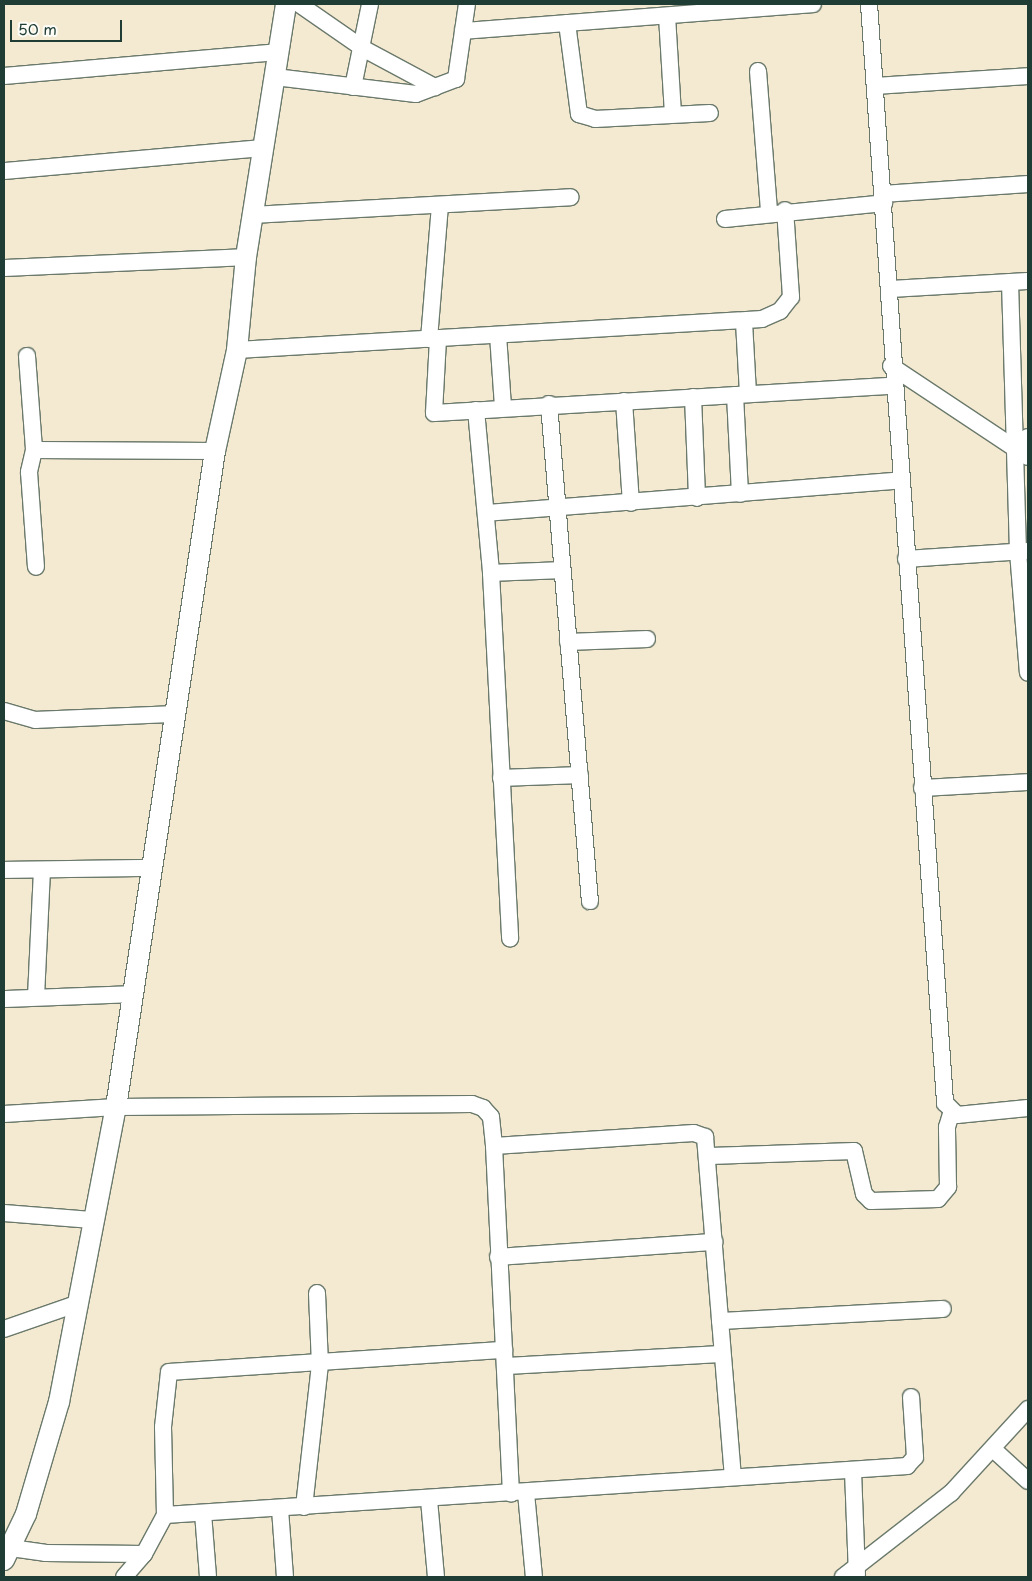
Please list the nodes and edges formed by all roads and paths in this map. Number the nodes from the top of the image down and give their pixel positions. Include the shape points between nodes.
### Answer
1 (286, 4) edge
2 (299, 4) edge
3 (370, 4) edge
4 (467, 4) edge
5 (813, 4) edge
6 (868, 4) edge
7 (766, 6) edge
8 (667, 16) junction
9 (566, 23) junction
10 (463, 31) junction
11 (364, 49) junction
12 (277, 52) junction
13 (758, 71) dead end
14 (4, 76) edge
15 (1028, 76) edge
16 (275, 77) junction
17 (875, 86) junction
18 (353, 87) junction
19 (435, 87) junction
20 (710, 113) dead end
21 (673, 114) junction
22 (263, 148) junction
23 (4, 171) edge
24 (1028, 184) edge
25 (570, 197) dead end
26 (883, 199) junction
27 (440, 205) junction
28 (777, 211) junction
29 (252, 215) junction
30 (725, 219) dead end
31 (246, 257) junction
32 (4, 268) edge
33 (1028, 281) edge
34 (1010, 282) junction
35 (890, 289) junction
36 (744, 322) junction
37 (498, 335) junction
38 (434, 339) junction
39 (237, 350) junction
40 (27, 356) dead end
41 (891, 366) junction
42 (892, 386) junction
43 (741, 395) junction
44 (693, 397) junction
45 (624, 401) junction
46 (548, 404) junction
47 (503, 407) junction
48 (476, 410) junction
49 (1028, 437) edge
50 (1014, 447) junction
51 (34, 450) junction
52 (215, 451) junction
53 (1028, 457) edge
54 (901, 480) junction
55 (740, 494) junction
56 (697, 498) junction
57 (631, 503) junction
58 (557, 509) junction
59 (486, 513) junction
60 (1023, 552) edge
61 (906, 559) junction
62 (36, 567) dead end
63 (562, 570) junction
64 (491, 573) junction
65 (647, 639) dead end
66 (568, 642) junction
67 (1028, 673) edge
68 (4, 711) edge
69 (174, 714) junction
70 (580, 775) junction
71 (501, 778) junction
72 (1028, 782) edge
73 (922, 788) junction
74 (150, 868) junction
75 (4, 870) edge
76 (42, 870) junction
77 (590, 901) dead end
78 (510, 939) dead end
79 (134, 994) junction
80 (36, 997) junction
81 (4, 999) edge
82 (116, 1107) junction
83 (1028, 1108) edge
84 (4, 1114) edge
85 (951, 1114) junction
86 (494, 1146) junction
87 (710, 1156) junction
88 (4, 1213) edge
89 (92, 1220) junction
90 (714, 1242) junction
91 (498, 1257) junction
92 (317, 1293) dead end
93 (79, 1303) junction
94 (943, 1309) dead end
95 (720, 1320) junction
96 (4, 1329) edge
97 (722, 1354) junction
98 (505, 1358) junction
99 (320, 1365) junction
100 (911, 1397) dead end
101 (1028, 1409) edge
102 (993, 1449) junction
103 (852, 1471) junction
104 (733, 1476) junction
105 (1028, 1481) edge
106 (518, 1493) junction
107 (429, 1500) junction
108 (304, 1507) junction
109 (280, 1508) junction
110 (203, 1513) junction
111 (165, 1515) junction
112 (7, 1554) edge
113 (144, 1554) junction
114 (857, 1572) edge
115 (124, 1577) edge
116 (208, 1577) edge
117 (285, 1577) edge
118 (436, 1577) edge
119 (534, 1577) edge
120 (843, 1577) edge

1 - 12 street
2 - 11 street
3 - 11 street
4 - 10 street
5 - 7 street
6 - 17 street
7 - 8 street
8 - 9 street
8 - 21 street
9 - 10 street
9 - 21 street via 579,114 595,119
10 - 19 street via 456,79
11 - 18 street
11 - 19 street
12 - 14 street
12 - 16 street
13 - 28 street
15 - 17 street
16 - 18 street
16 - 22 street
17 - 26 street
18 - 19 street via 416,94
20 - 21 street
22 - 23 street
22 - 29 street
24 - 26 street
25 - 27 street
26 - 28 street
26 - 35 street
27 - 29 street
27 - 38 street
28 - 30 street
28 - 36 street via 789,303 762,319
29 - 31 street
31 - 32 street
31 - 39 street
33 - 34 street
34 - 35 street
34 - 50 street
35 - 41 street
36 - 37 street
36 - 43 street
37 - 38 street
37 - 47 street
38 - 39 street
38 - 48 street via 434,413
39 - 52 street
40 - 51 street
41 - 42 street
41 - 50 street
42 - 43 street
42 - 54 street
43 - 44 street
43 - 55 street
44 - 45 street
44 - 56 street
45 - 46 street
45 - 57 street
46 - 47 street
46 - 58 street
47 - 48 street
48 - 59 street
49 - 50 street
50 - 53 street
50 - 60 street
51 - 52 street
51 - 62 street via 29,472
52 - 69 street
54 - 55 street
54 - 61 street
55 - 56 street
56 - 57 street
57 - 58 street
58 - 59 street
58 - 63 street
59 - 64 street
60 - 61 street
60 - 67 street
61 - 73 street
63 - 64 street
63 - 66 street
64 - 71 street
65 - 66 street
66 - 70 street
68 - 69 street via 36,720
69 - 74 street
70 - 71 street
70 - 77 street
71 - 78 street
72 - 73 street
73 - 85 street via 939,1048 945,1103
74 - 76 street
74 - 79 street
75 - 76 street
76 - 80 street
79 - 80 street
79 - 82 street
80 - 81 street
82 - 84 street
82 - 86 street via 472,1104 491,1117
82 - 89 street
83 - 85 street
85 - 87 street via 947,1127 948,1187 938,1199 871,1201 864,1194 854,1151
86 - 87 street via 702,1133
86 - 91 street
87 - 90 street
88 - 89 street
89 - 93 street
90 - 91 street
90 - 95 street
91 - 98 street
92 - 99 street
93 - 96 street
93 - 112 street via 59,1402 26,1514
94 - 95 street
95 - 97 street
97 - 98 street
97 - 104 street
98 - 99 street
98 - 106 street
99 - 108 street
99 - 111 street via 169,1372 163,1427
100 - 103 street via 914,1462
101 - 102 street
102 - 105 street
102 - 114 street via 951,1494
103 - 104 street
103 - 114 street
104 - 106 street
106 - 107 street
106 - 119 street
107 - 108 street
107 - 118 street
108 - 109 street
109 - 110 street
109 - 117 street
110 - 111 street
110 - 116 street
111 - 113 street
112 - 113 street
113 - 115 street
114 - 120 street

